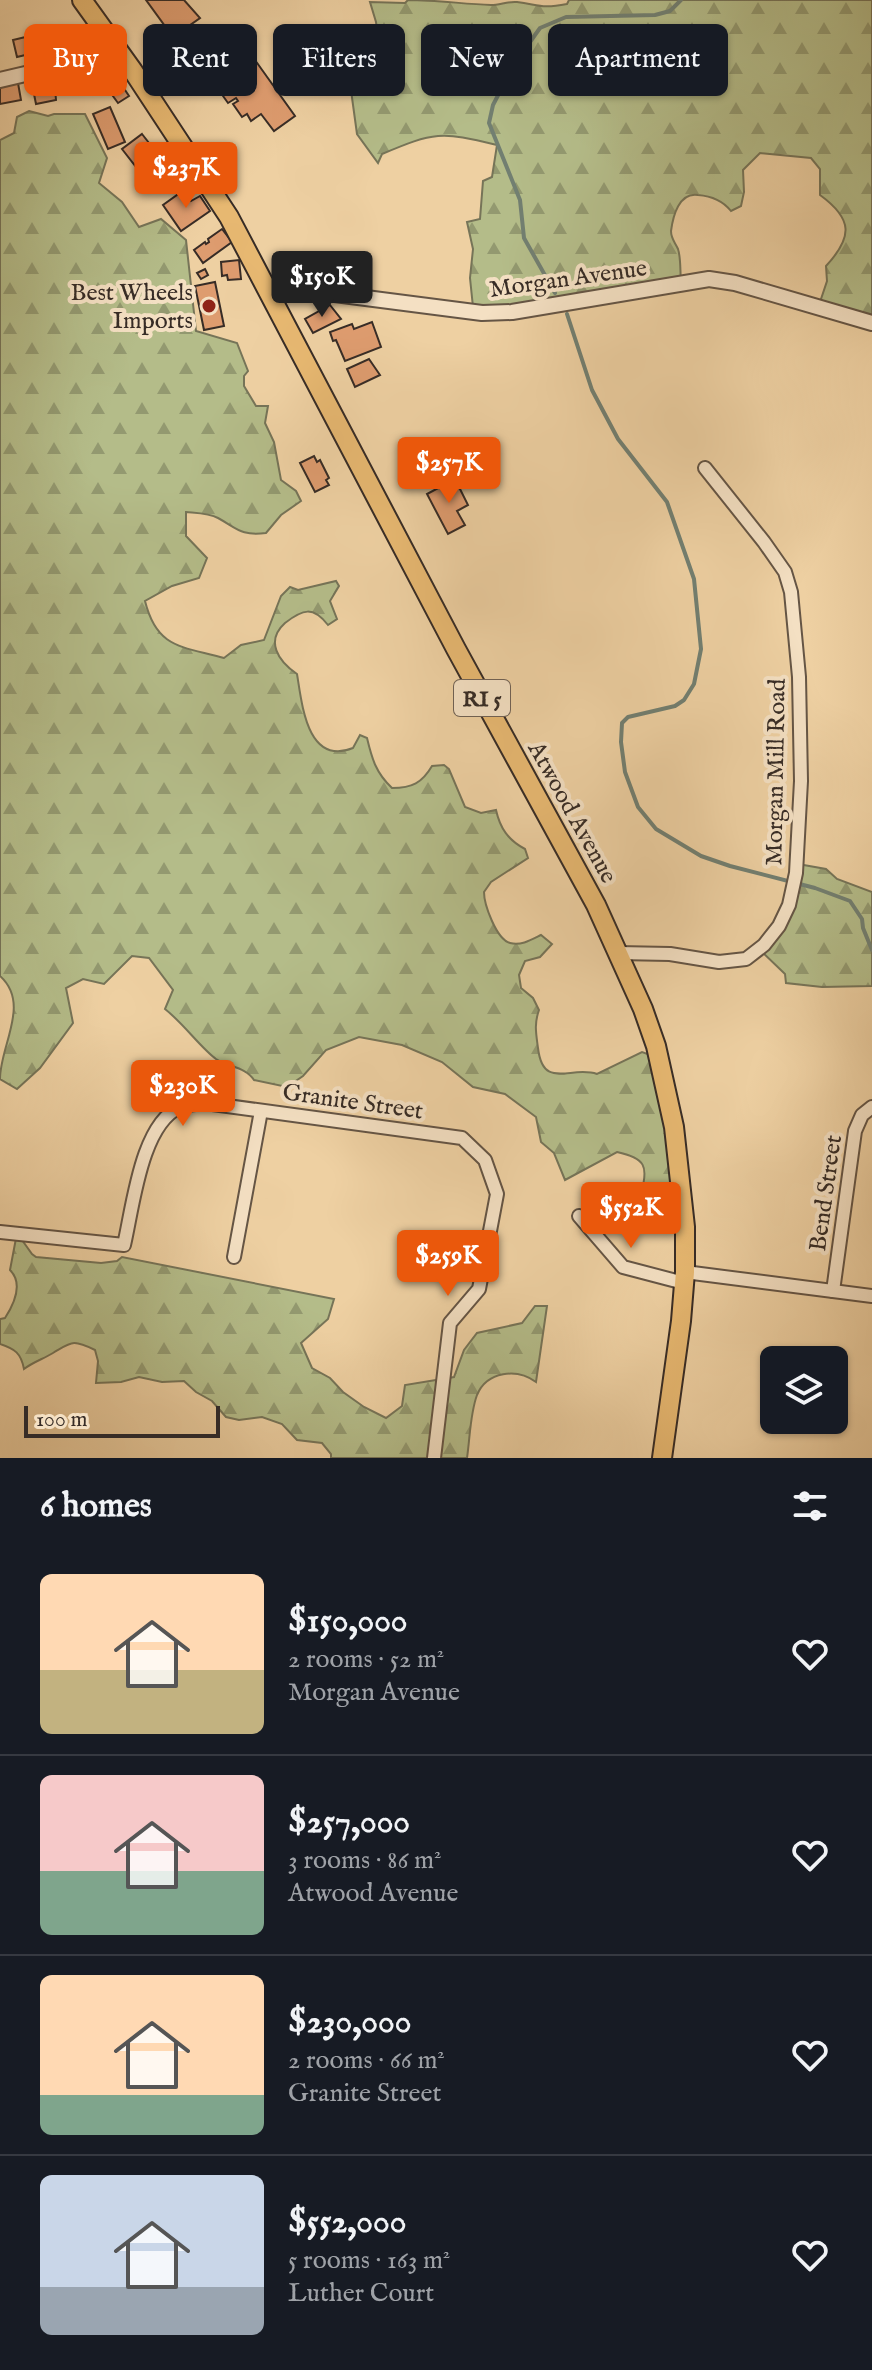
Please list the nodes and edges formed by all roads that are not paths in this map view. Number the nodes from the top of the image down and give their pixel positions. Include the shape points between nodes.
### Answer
1 (88, 3) edge
2 (101, 24) edge
3 (127, 64) edge
4 (24, 74) edge
5 (0, 80) edge
6 (265, 285) junction
7 (872, 323) edge
8 (705, 468) dead end
9 (618, 953) junction
10 (872, 1107) edge
11 (261, 1111) junction
12 (579, 1216) dead end
13 (0, 1232) edge
14 (234, 1257) dead end
15 (685, 1277) junction
16 (833, 1291) junction
17 (872, 1296) edge
18 (434, 1458) edge
19 (662, 1458) edge

1 - 2 main road, Atwood Avenue / RI 5
3 - 6 main road, Atwood Avenue / RI 5 via 229,217
4 - 5 street
6 - 7 street, Morgan Avenue via 497,312 709,279
6 - 9 main road, Atwood Avenue / RI 5
8 - 9 street, Morgan Mill Road via 785,572 791,592 801,781 796,873 779,926 746,959 719,962
9 - 15 main road, Atwood Avenue / RI 5 via 663,1073 685,1227
10 - 16 street, Bend Street via 855,1131
11 - 13 street, Granite Street via 205,1103 180,1107 160,1123 149,1141 124,1245
11 - 14 street
11 - 18 street, Granite Street via 462,1138 485,1160 497,1194 479,1289 450,1323
12 - 15 street via 623,1267
15 - 16 street
15 - 19 main road, Atwood Avenue / RI 5
16 - 17 street

